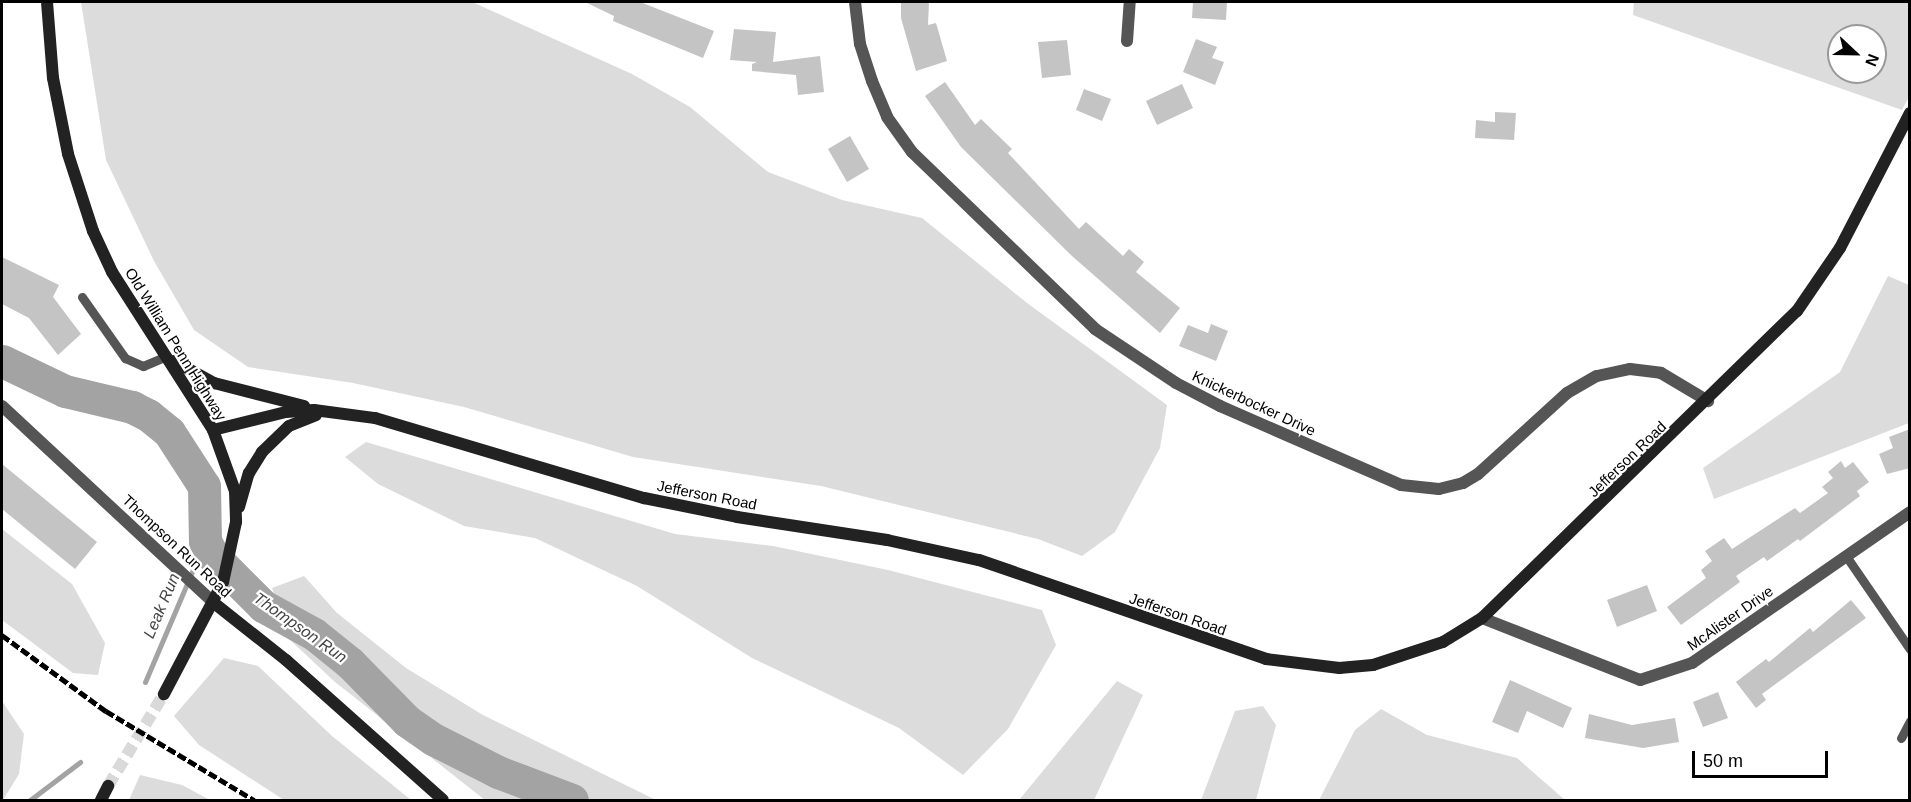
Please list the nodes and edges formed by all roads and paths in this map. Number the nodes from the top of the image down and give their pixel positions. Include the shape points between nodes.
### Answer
1 (47, 2) edge
2 (855, 2) edge
3 (1131, 2) edge
4 (1127, 41) dead end
5 (1910, 113) edge
6 (1905, 131) edge
7 (82, 297) dead end
8 (167, 356) junction
9 (1708, 401) junction
10 (2, 406) edge
11 (328, 411) junction
12 (213, 430) junction
13 (1910, 512) edge
14 (236, 522) junction
15 (1846, 556) junction
16 (214, 603) junction
17 (1482, 618) junction
18 (1910, 649) edge
19 (164, 694) tunnel mouth
20 (1910, 720) edge
21 (1901, 738) dead end
22 (108, 786) tunnel mouth
23 (101, 801) edge
24 (443, 801) edge

1 - 8 street, Old William Penn Highway via 52,78 77,190 112,272
2 - 9 street, Knickerbocker Drive via 860,44 872,81 888,117 912,152 1095,329 1176,383 1220,406 1401,485 1426,489 1450,487 1478,474 1567,393 1597,376 1630,369 1661,373
3 - 4 street
5 - 6 street, Jefferson Road
6 - 9 street, Jefferson Road via 1820,280 1797,311
7 - 8 lane via 125,358 143,366
8 - 11 street via 214,383
8 - 12 street, Old William Penn Highway
9 - 17 street, Jefferson Road
10 - 16 street, Thompson Run Road
11 - 12 street, Jefferson Road via 286,412
11 - 14 street via 289,426 262,452 249,472
11 - 17 street, Jefferson Road via 428,431 644,498 969,558 1228,648 1306,666 1339,668 1382,662 1443,642
12 - 14 street, Old William Penn Highway via 235,491
13 - 15 street, McAlister Drive
14 - 16 street, Old William Penn Highway via 232,551
15 - 17 street, McAlister Drive via 1692,663 1640,680
15 - 18 lane
16 - 19 street, Old William Penn Highway
16 - 24 street, Thompson Run Road via 286,660
20 - 21 lane
22 - 23 street

